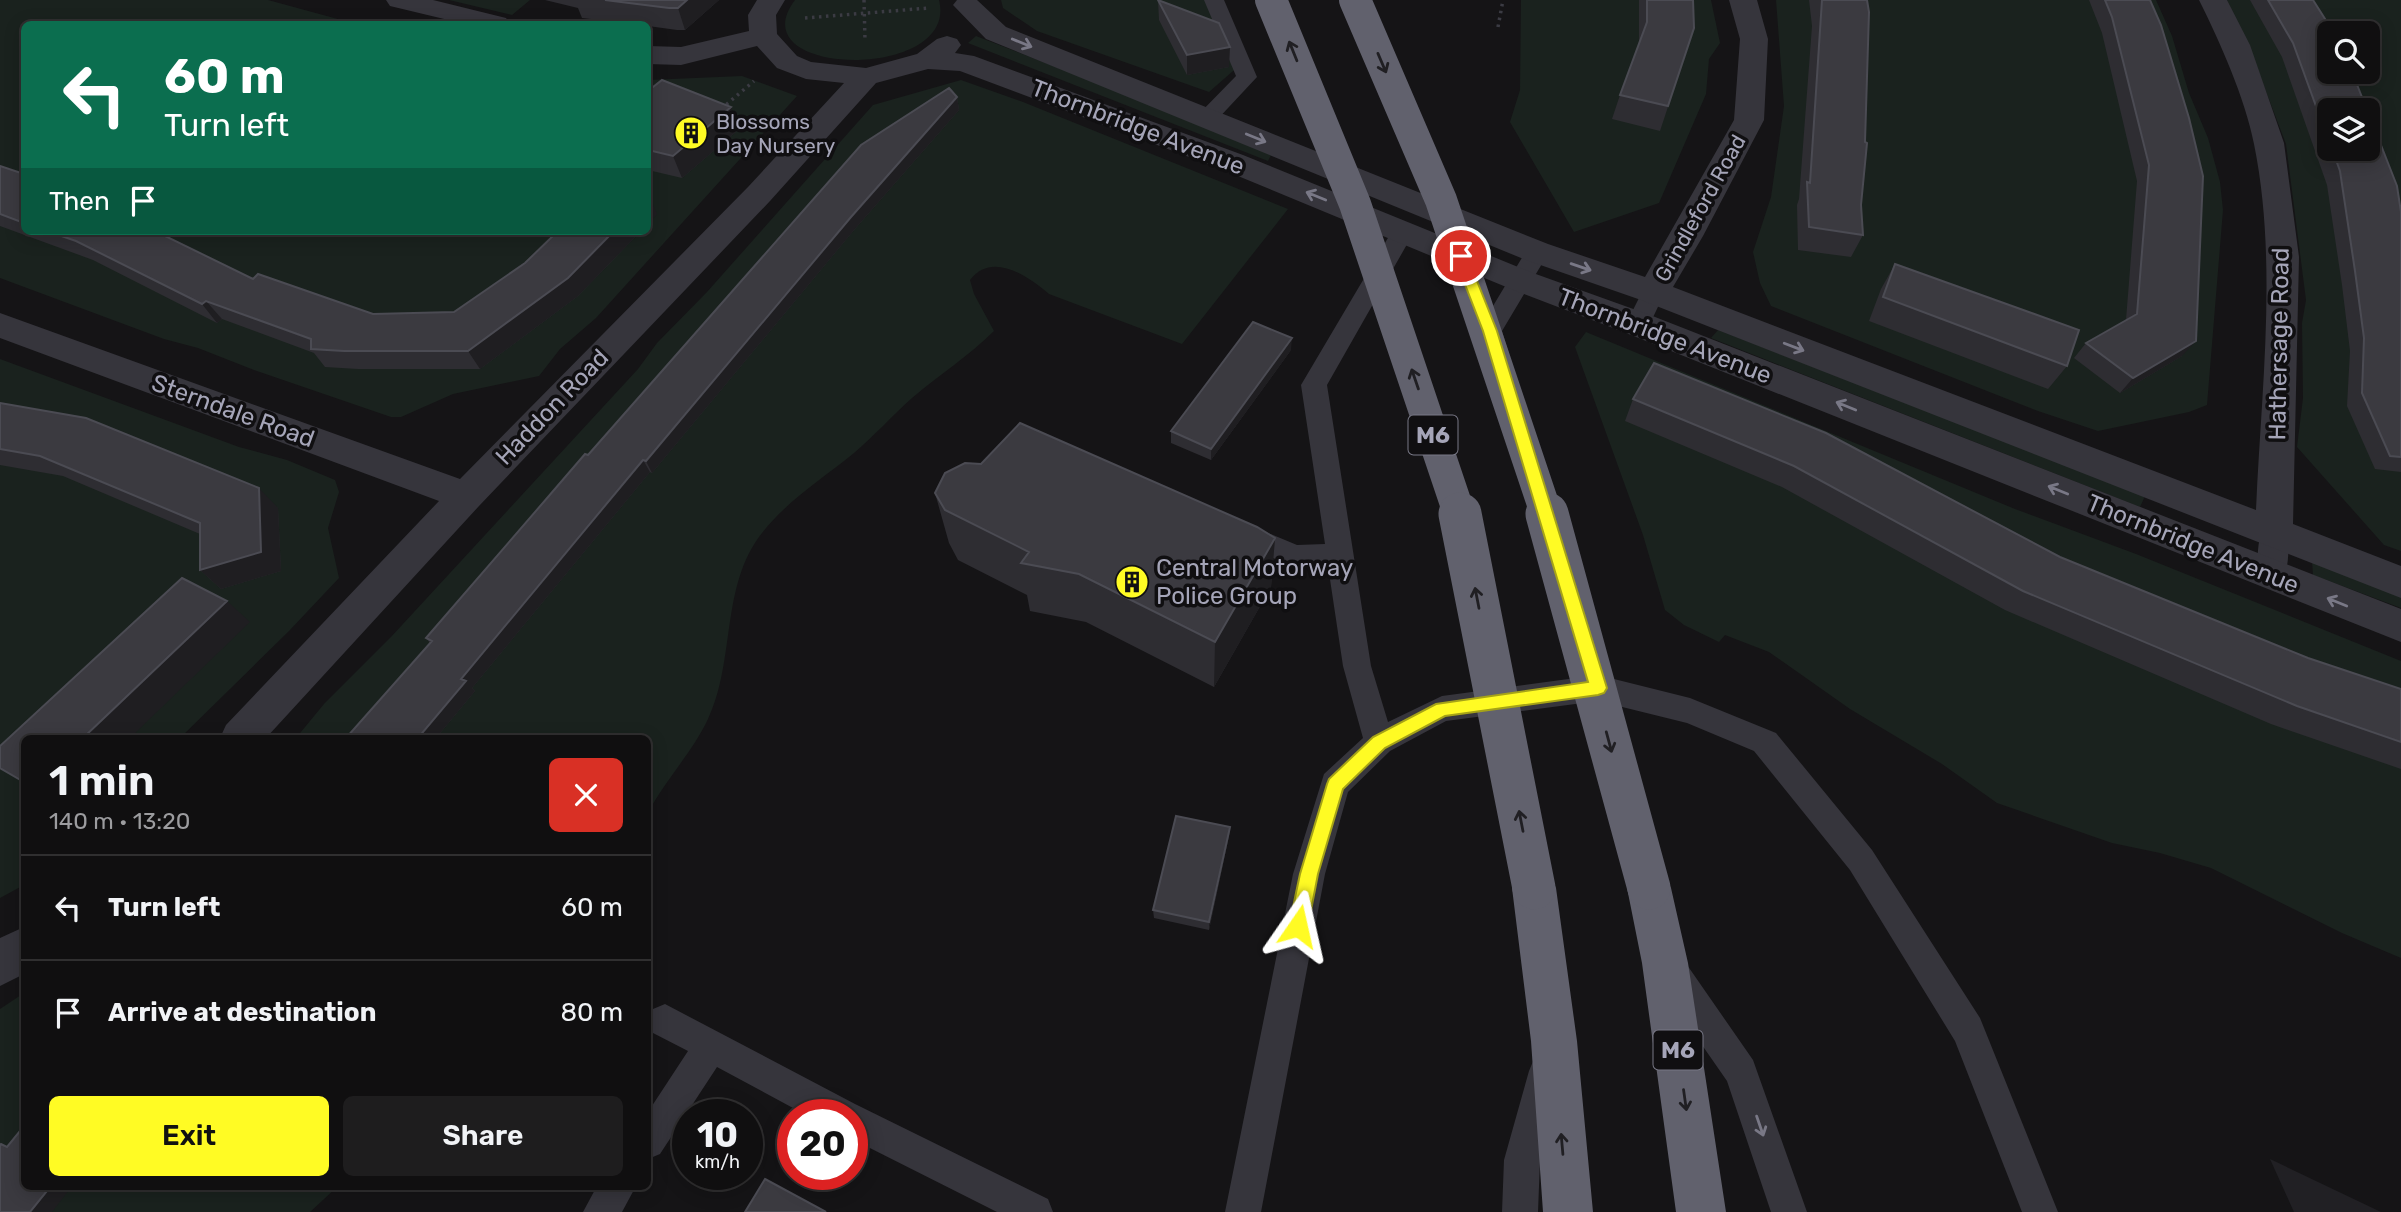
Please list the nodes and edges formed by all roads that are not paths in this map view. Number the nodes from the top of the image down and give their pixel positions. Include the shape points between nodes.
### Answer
1 (400, 0) edge
2 (1214, 0) edge
3 (1272, 0) edge
4 (1355, 0) edge
5 (1743, 0) edge
6 (2213, 0) edge
7 (966, 2) edge
8 (765, 19) edge
9 (484, 21) edge
10 (651, 55) edge
11 (927, 60) junction
12 (866, 77) junction
13 (1206, 118) junction
14 (1403, 232) junction
15 (1461, 256) junction
16 (1530, 266) junction
17 (1653, 292) junction
18 (1638, 324) junction
19 (0, 325) edge
20 (1490, 331) junction
21 (466, 496) junction
22 (1222, 524) edge
23 (2274, 533) junction
24 (1340, 555) junction
25 (2272, 575) junction
26 (2401, 582) edge
27 (2401, 626) edge
28 (1598, 688) junction
29 (243, 735) edge
30 (1379, 743) junction
31 (21, 951) edge
32 (1665, 963) junction
33 (0, 964) edge
34 (665, 1021) dead end
35 (1554, 1041) junction
36 (711, 1046) junction
37 (812, 1099) edge
38 (868, 1128) edge
39 (651, 1137) edge
40 (615, 1190) edge
41 (601, 1212) edge
42 (1035, 1212) edge
43 (1243, 1212) edge
44 (1520, 1212) edge
45 (1568, 1212) edge
46 (1701, 1212) edge
47 (1789, 1212) edge
48 (2040, 1212) edge

1 - 9 street
2 - 13 lane via 1247,77
35 -> 3 highway, M6, bridge via 1534,888 1460,514 1355,204
4 -> 32 highway, M6, bridge via 1441,200 1544,504 1649,888
5 - 17 street, Grindleford Road via 1754,39 1749,120
6 - 23 street, Hathersage Road via 2236,45 2269,143 2283,257
7 - 11 street via 966,19 951,42
7 -> 13 street, Thornbridge Avenue via 996,33
8 - 10 street via 681,56
8 - 12 street via 787,62 806,70
11 - 12 street
14 -> 11 street, Thornbridge Avenue via 1232,162 964,62
12 - 21 street, Haddon Road
13 -> 16 street, Thornbridge Avenue
14 - 15 street, Thornbridge Avenue
14 - 24 lane via 1314,385
15 - 16 street, Thornbridge Avenue
15 - 20 lane
16 -> 17 street, Thornbridge Avenue
16 - 18 street, Thornbridge Avenue
16 - 20 lane
17 - 18 lane
17 -> 23 street, Thornbridge Avenue
25 -> 18 street, Thornbridge Avenue
19 - 21 street, Sterndale Road
20 - 28 lane
21 - 29 street, Haddon Road
22 - 24 lane via 1295,556
23 - 25 lane
23 - 26 street, Thornbridge Avenue
24 - 30 lane via 1357,666
27 -> 25 street, Thornbridge Avenue
28 - 30 lane via 1442,709
28 - 48 lane via 1690,711 1765,742 1861,860 1968,1030
30 - 43 lane via 1335,784 1309,874
31 - 33 street
32 -> 46 highway, M6
32 -> 47 lane via 1741,1072
34 - 36 lane
35 - 44 lane via 1522,1160
45 -> 35 highway, M6
36 - 37 lane
36 - 39 lane
38 - 42 lane
40 - 41 lane

